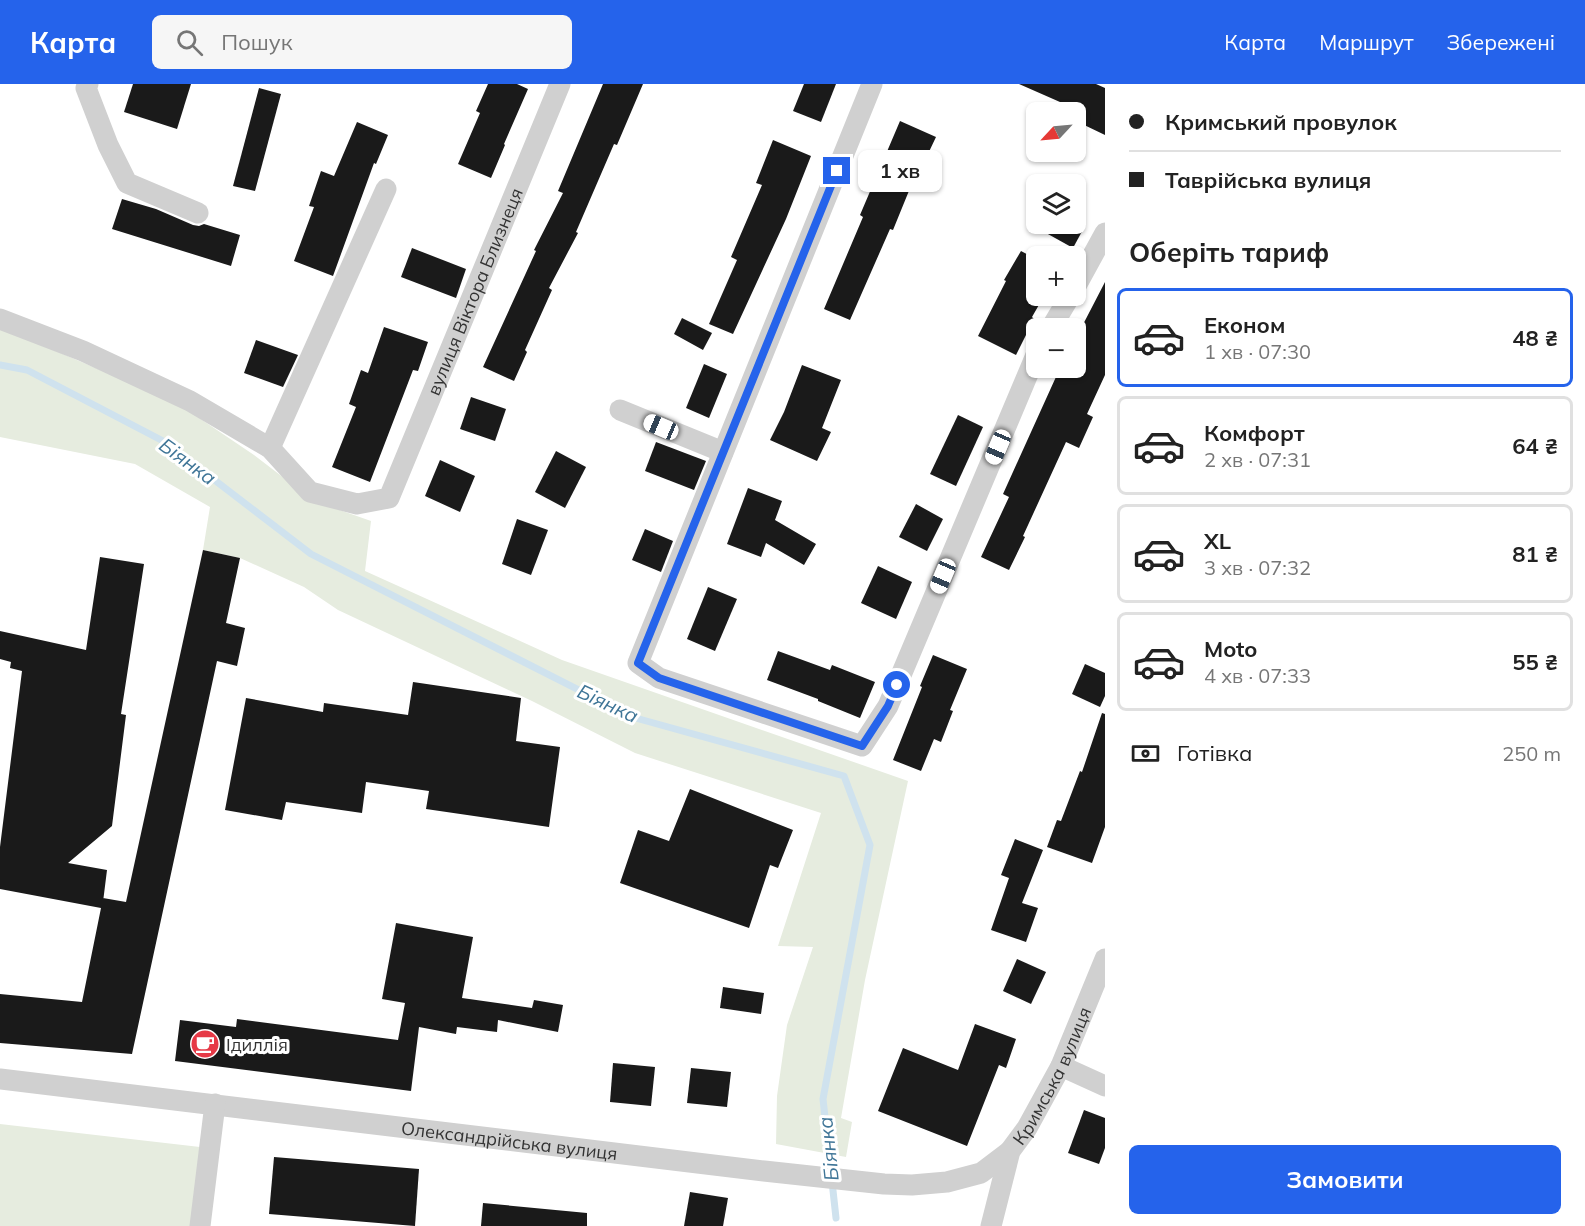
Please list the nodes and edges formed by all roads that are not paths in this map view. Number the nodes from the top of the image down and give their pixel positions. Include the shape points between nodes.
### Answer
1 (88, 84) edge
2 (560, 84) edge
3 (872, 84) edge
4 (386, 189) dead end
5 (198, 213) dead end
6 (1105, 233) edge
7 (1086, 268) edge
8 (0, 319) edge
9 (1026, 378) edge
10 (620, 410) dead end
11 (270, 448) junction
12 (723, 452) junction
13 (1105, 959) edge
14 (1061, 1066) junction
15 (0, 1079) edge
16 (1105, 1086) edge
17 (214, 1104) junction
18 (1010, 1151) junction
19 (200, 1226) edge
20 (991, 1226) edge

1 - 5 street via 86,88 127,183
2 - 11 street, вулиця Віктора Близнеця via 389,498 357,504 310,492
3 - 12 street
4 - 11 street
6 - 7 street
8 - 11 street via 82,351 190,401
9 - 12 street via 888,706 862,746 659,678 638,663
10 - 12 street
13 - 14 street, Кримська вулиця
14 - 16 street
14 - 18 street, Кримська вулиця
15 - 17 street, Олександрійська вулиця
17 - 18 street, Олександрійська вулиця via 884,1184 947,1182 981,1173
17 - 19 street
18 - 20 street, Кримська вулиця

